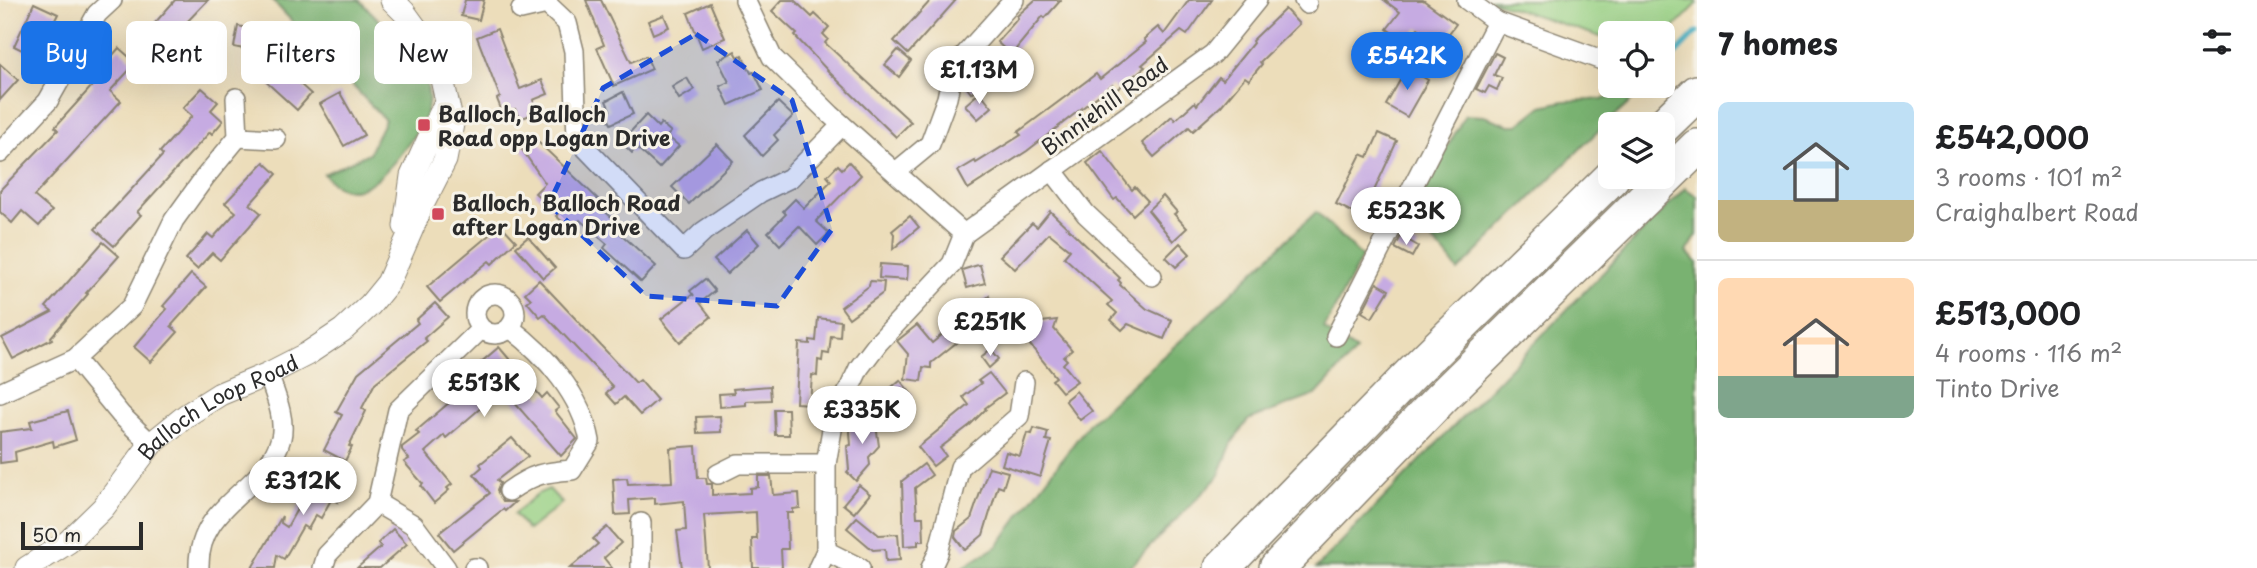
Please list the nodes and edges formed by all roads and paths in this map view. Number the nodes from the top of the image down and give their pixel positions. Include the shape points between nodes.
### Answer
1 (82, 0) edge
2 (112, 0) edge
3 (392, 0) edge
4 (745, 0) edge
5 (1014, 0) edge
6 (1257, 0) edge
7 (1467, 0) edge
8 (521, 10) dead end
9 (97, 14) junction
10 (1497, 22) junction
11 (1598, 59) edge
12 (1697, 93) edge
13 (236, 98) dead end
14 (1675, 114) edge
15 (842, 125) junction
16 (239, 137) junction
17 (276, 139) dead end
18 (1697, 147) edge
19 (0, 153) edge
20 (1052, 170) junction
21 (896, 172) junction
22 (1600, 189) edge
23 (964, 234) junction
24 (1152, 276) dead end
25 (510, 328) junction
26 (481, 329) junction
27 (1336, 336) dead end
28 (75, 359) junction
29 (268, 374) junction
30 (1024, 383) dead end
31 (0, 393) edge
32 (151, 444) junction
33 (826, 464) junction
34 (718, 474) dead end
35 (509, 491) dead end
36 (377, 503) junction
37 (641, 523) dead end
38 (822, 559) edge
39 (27, 568) edge
40 (199, 568) edge
41 (323, 568) edge
42 (446, 568) edge
43 (641, 568) edge
44 (860, 568) edge
45 (931, 568) edge
46 (1222, 568) edge
47 (1277, 568) edge

1 - 9 street
2 - 9 street
3 - 29 street, Balloch Loop Road via 431,49 446,102 412,176 403,247 388,283 370,305 343,330
4 - 15 street via 772,58
5 - 21 street via 953,68 930,144
6 - 20 street, Binniehill Road via 1213,54
7 - 10 street
8 - 15 street via 547,4 567,23 574,51 577,139 684,250 761,192 790,178
9 - 19 street via 48,101
10 - 11 street
10 - 27 street
12 - 14 highway
13 - 16 street
15 - 21 street
16 - 17 street
16 - 28 street via 174,220 132,306
18 - 47 highway via 1441,398
20 - 23 street, Binniehill Road
20 - 24 street via 1086,214
21 - 23 street
22 - 46 highway
23 - 33 street via 952,264 859,368 833,424
25 - 26 street via 496,334
25 - 26 street via 516,312 513,304 507,297 490,294 477,305 476,322
25 - 35 street via 525,339 572,395 587,423 590,441 572,470 527,478
26 - 36 street via 398,410
28 - 31 street
28 - 32 street
29 - 32 street, Balloch Loop Road via 220,394
29 - 40 street via 280,413 281,437 267,466 214,518 198,551
30 - 45 street via 1019,416 960,467
32 - 39 street, Balloch Loop Road via 103,508 68,542
33 - 34 street via 738,464
33 - 38 street
36 - 41 street via 327,555
36 - 42 street via 414,525
37 - 43 street
38 - 44 street

